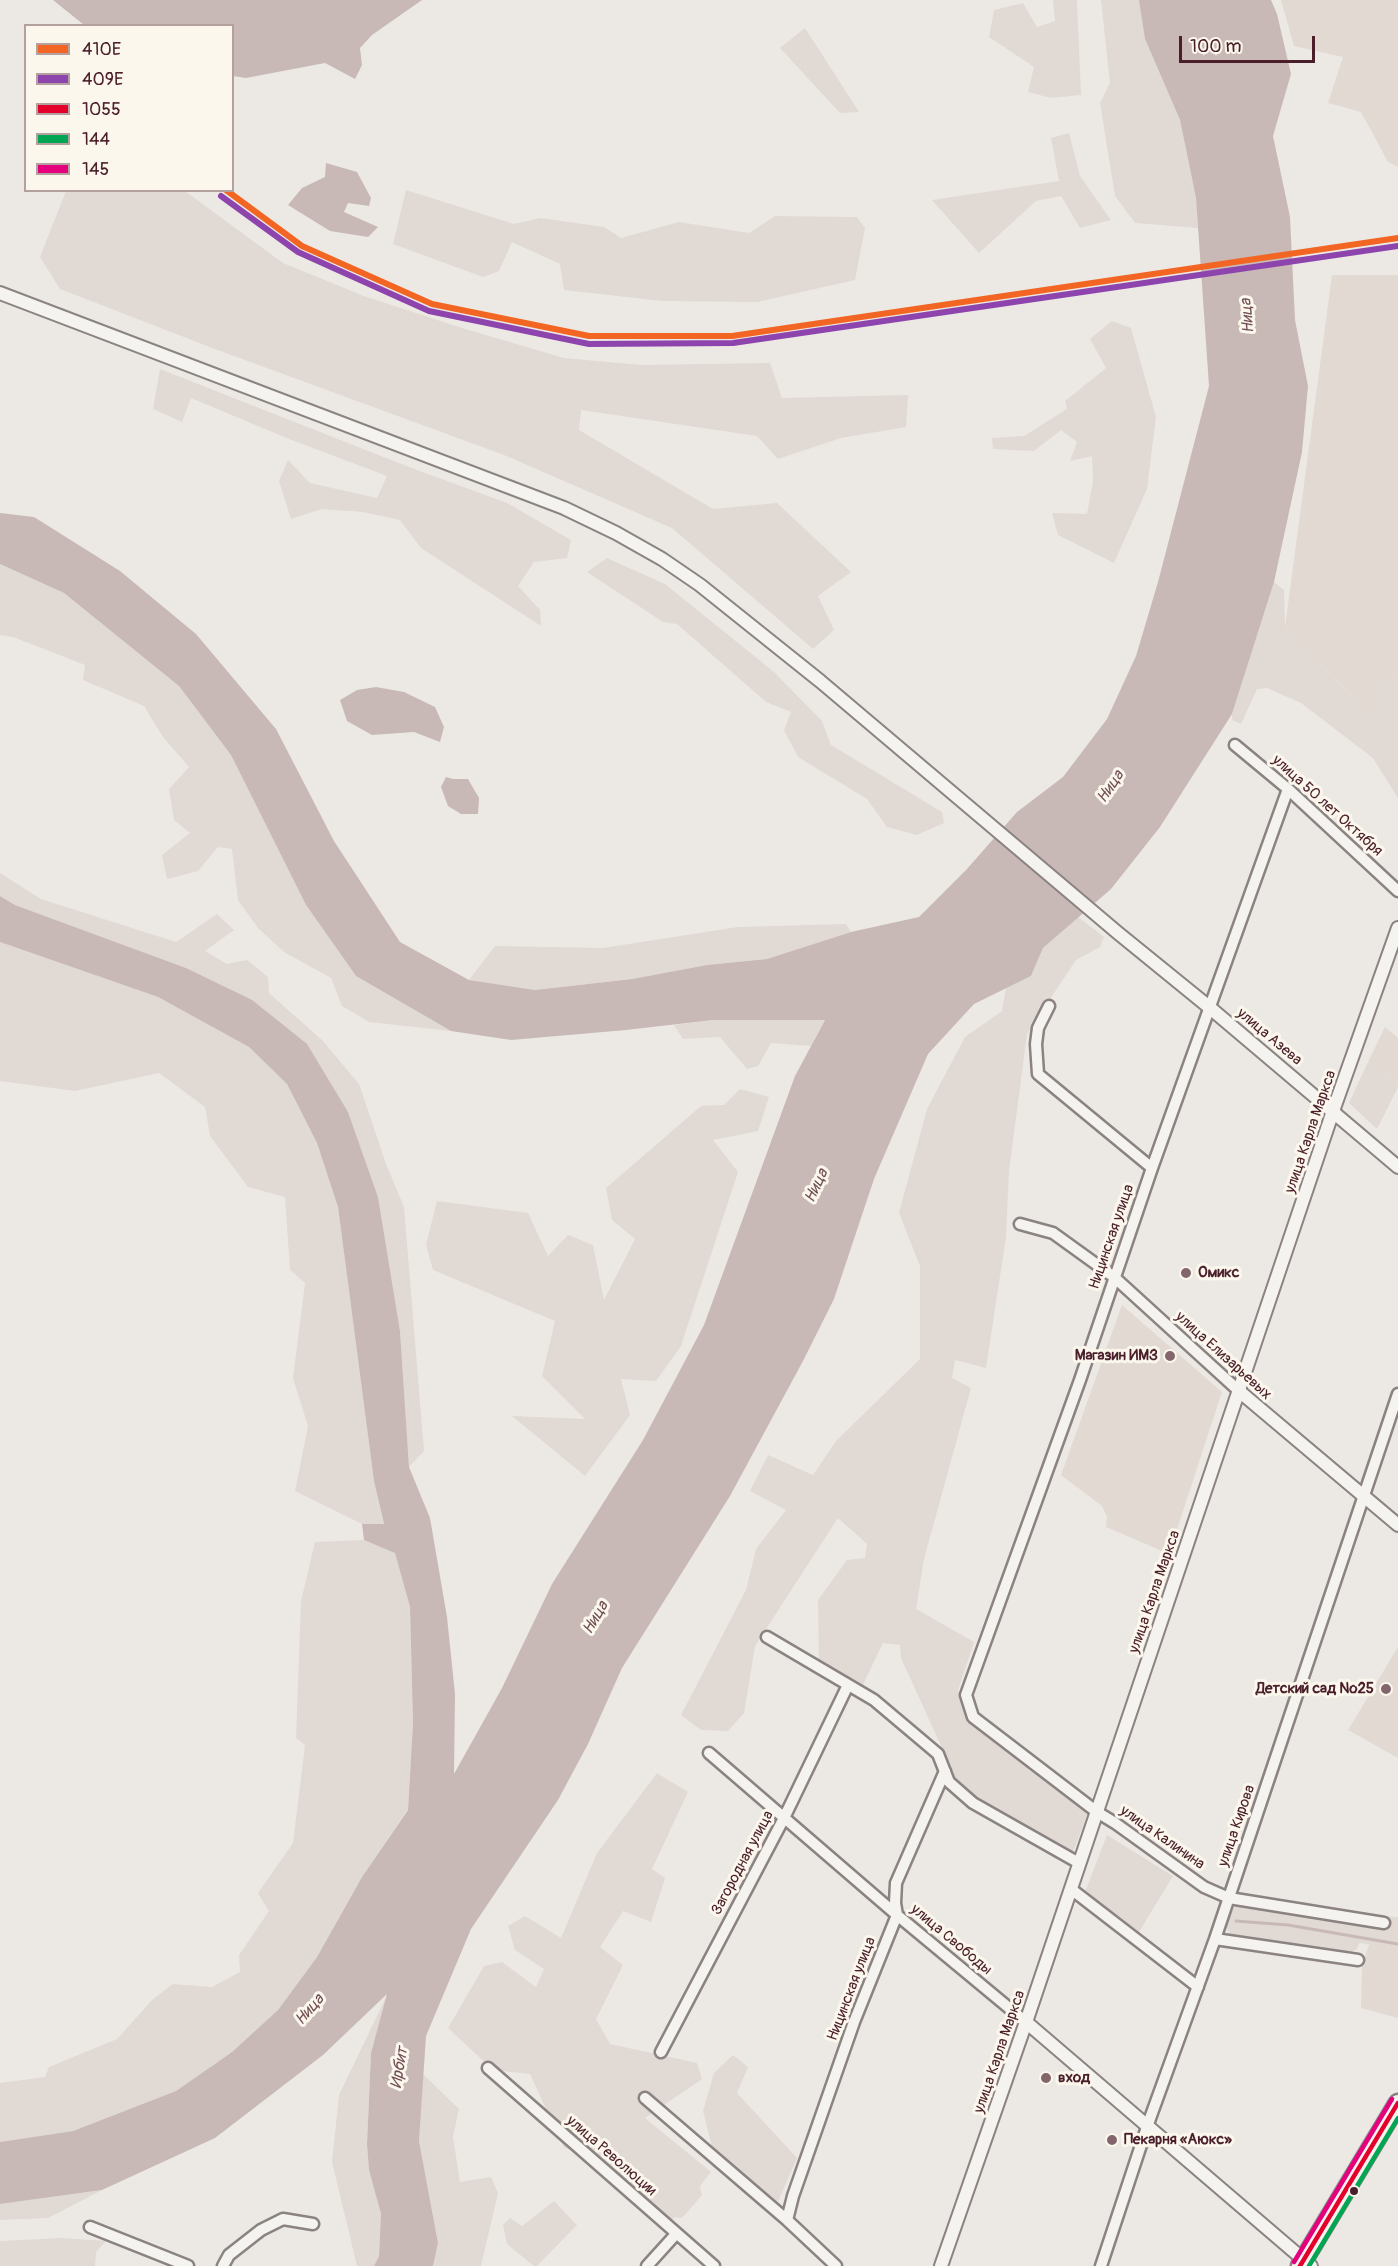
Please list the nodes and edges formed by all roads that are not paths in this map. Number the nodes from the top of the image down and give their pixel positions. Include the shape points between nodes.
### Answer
1 (0, 293) edge
2 (1235, 745) dead end
3 (1287, 789) junction
4 (1398, 891) edge
5 (1398, 928) edge
6 (1049, 1006) dead end
7 (1209, 1007) junction
8 (1334, 1111) junction
9 (1398, 1167) edge
10 (1152, 1168) junction
11 (1020, 1224) dead end
12 (1114, 1277) junction
13 (1239, 1391) junction
14 (1398, 1394) edge
15 (1364, 1497) junction
16 (1398, 1525) edge
17 (767, 1637) dead end
18 (849, 1685) junction
19 (966, 1695) joint
20 (709, 1753) dead end
21 (945, 1771) junction
22 (1097, 1812) junction
23 (784, 1818) junction
24 (1079, 1863) junction
25 (1071, 1888) junction
26 (1229, 1898) junction
27 (897, 1915) junction
28 (1384, 1923) dead end
29 (1215, 1939) junction
30 (1358, 1960) dead end
31 (1198, 1987) junction
32 (1026, 2022) junction
33 (661, 2052) dead end
34 (488, 2068) dead end
35 (645, 2098) dead end
36 (1398, 2103) edge
37 (1148, 2124) junction
38 (787, 2220) junction
39 (313, 2224) dead end
40 (90, 2227) dead end
41 (676, 2234) junction
42 (1305, 2264) edge
43 (188, 2266) edge
44 (223, 2266) edge
45 (647, 2266) edge
46 (714, 2266) edge
47 (836, 2266) edge
48 (941, 2266) edge
49 (1101, 2266) edge

1 - 7 street, улица Азева via 564,508 662,559 820,681
2 - 3 street, улица 50 лет Октября
3 - 4 street, улица 50 лет Октября
3 - 7 street, Ницинская улица
5 - 8 street, улица Карла Маркса
6 - 10 street via 1038,1028 1038,1074
7 - 8 street, улица Азева
7 - 10 street, Ницинская улица
8 - 9 street, улица Азева
8 - 13 street, улица Карла Маркса
10 - 12 street, Ницинская улица
11 - 12 street, улица Елизарьевых via 1053,1233
12 - 13 street, улица Елизарьевых
12 - 19 street, Ницинская улица
13 - 15 street, улица Елизарьевых
13 - 22 street, улица Карла Маркса
14 - 15 street, улица Кирова
15 - 16 street, улица Елизарьевых
15 - 26 street, улица Кирова
17 - 18 street
18 - 21 street via 874,1700 938,1754
18 - 23 street, Загородная улица
19 - 22 street, улица Калинина via 974,1717
20 - 23 street, улица Свободы
21 - 24 street via 949,1782 973,1803
21 - 27 street, Ницинская улица via 896,1883
22 - 24 street, улица Карла Маркса
22 - 26 street, улица Калинина via 1204,1887
23 - 27 street, улица Свободы
23 - 33 street, Загородная улица
24 - 25 street, улица Карла Маркса
25 - 31 street
25 - 32 street, улица Карла Маркса
26 - 28 street, улица Калинина
26 - 29 street, улица Кирова
27 - 32 street, улица Свободы
27 - 38 street, Ницинская улица via 854,2022
29 - 30 street
29 - 31 street, улица Кирова
31 - 37 street, улица Кирова
32 - 37 street, улица Свободы
32 - 48 street, улица Карла Маркса
34 - 41 street, улица Революции
35 - 38 street
36 - 42 main road
37 - 42 street, улица Свободы
37 - 49 street, улица Кирова
38 - 47 street
39 - 44 street via 283,2219 261,2230 229,2255
40 - 43 street
41 - 45 street
41 - 46 street, улица Революции

